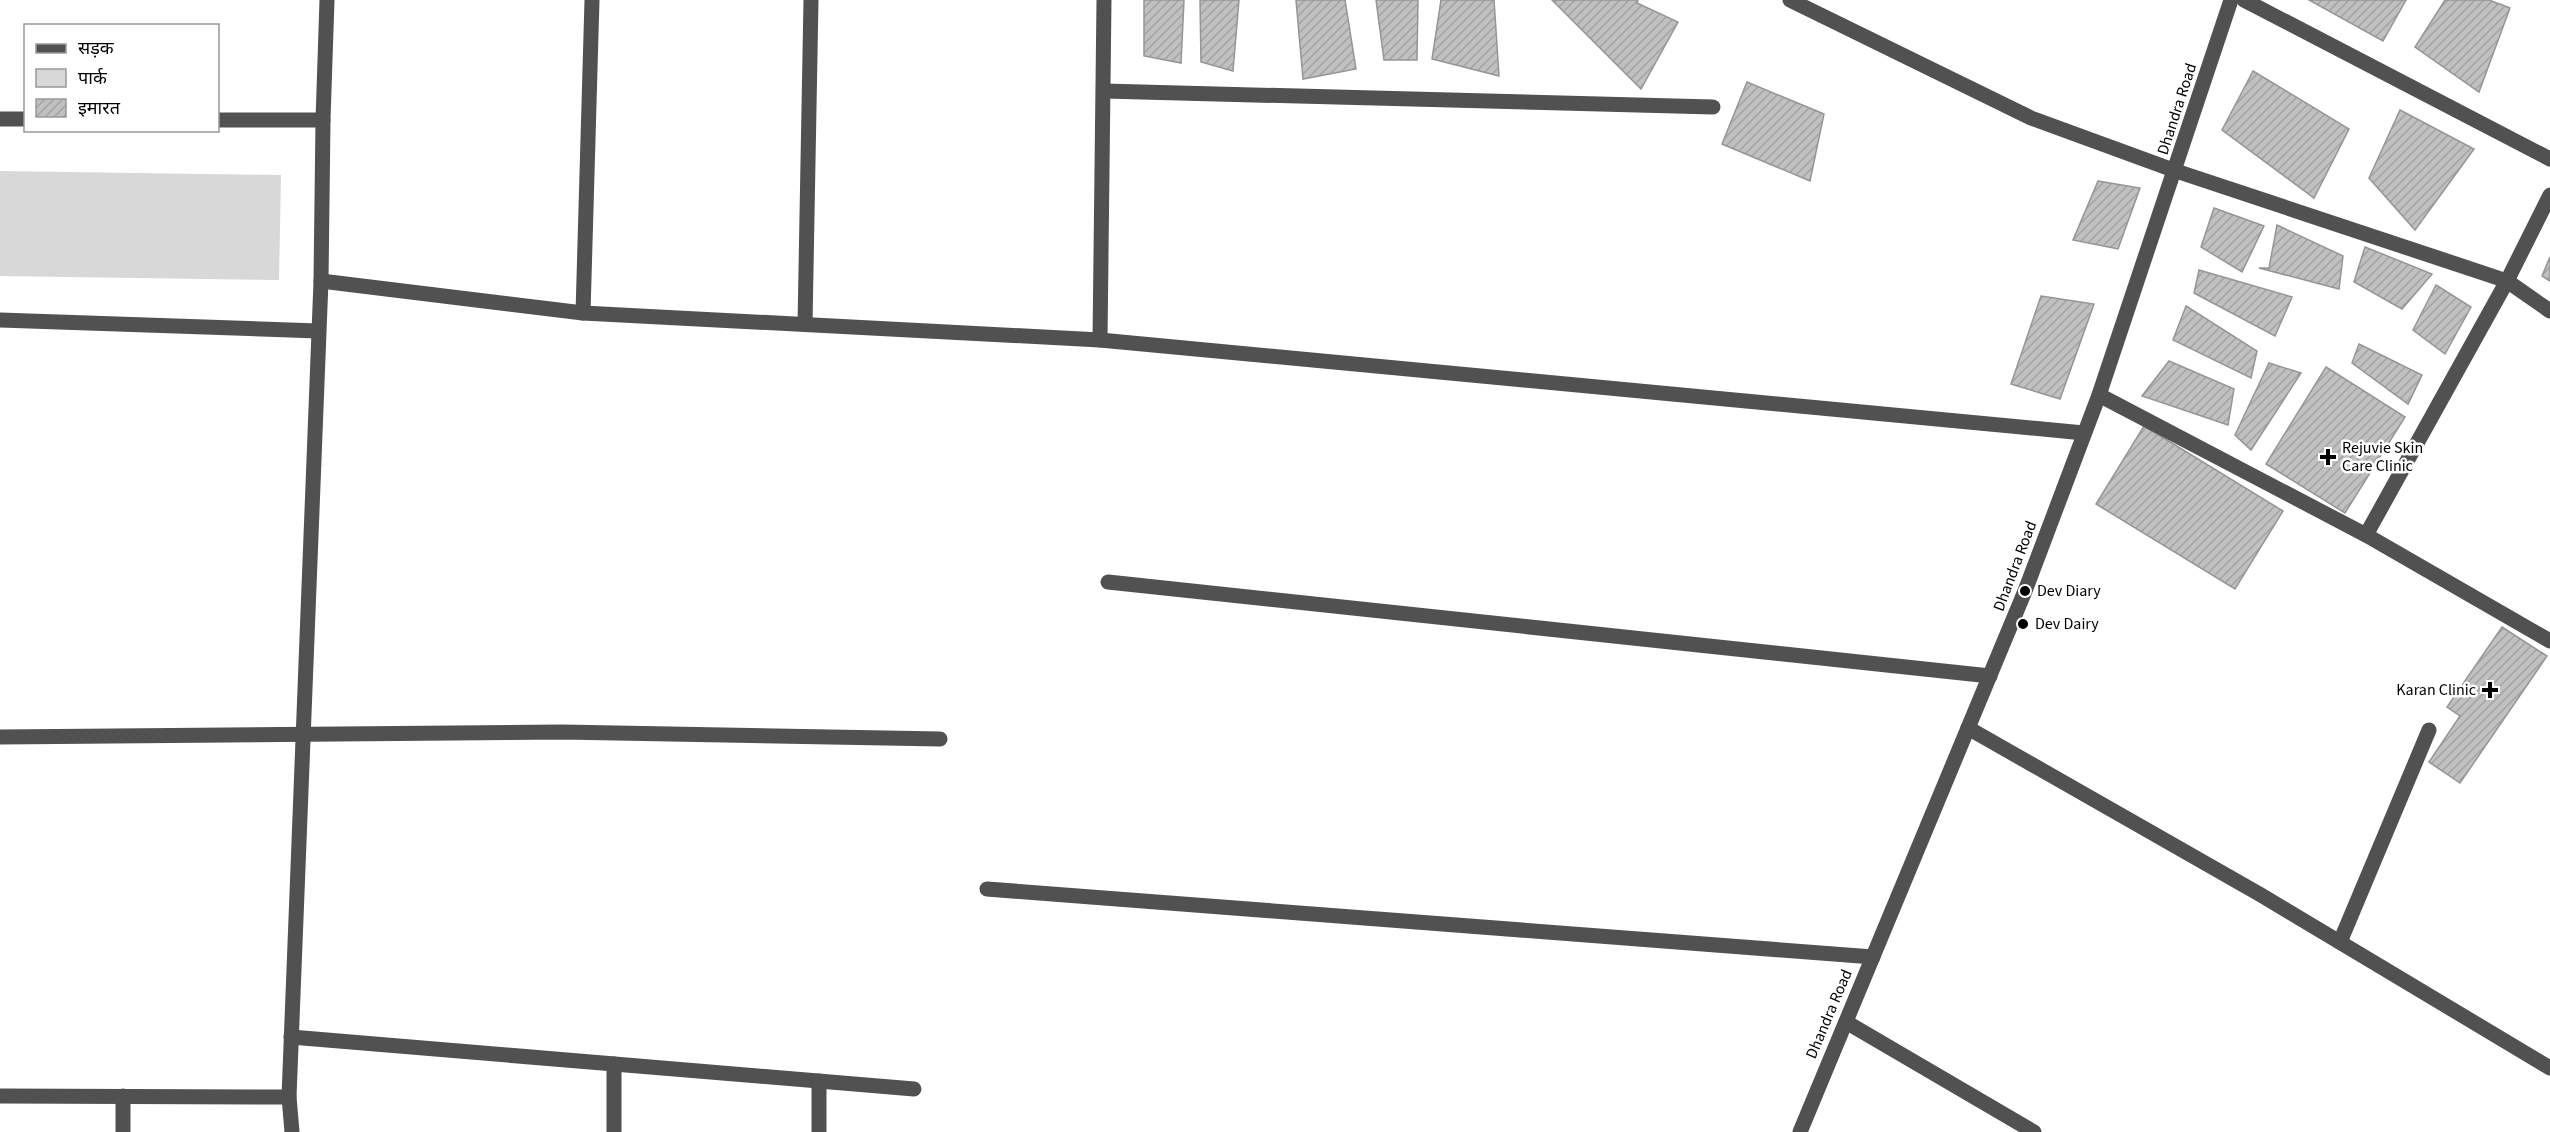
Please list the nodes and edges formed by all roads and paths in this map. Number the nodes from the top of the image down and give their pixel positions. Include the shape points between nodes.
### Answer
1 (327, 0) edge
2 (592, 0) edge
3 (811, 0) edge
4 (1104, 0) edge
5 (1790, 0) edge
6 (2230, 0) edge
7 (2244, 0) edge
8 (1104, 91) junction
9 (1713, 107) dead end
10 (0, 119) edge
11 (24, 119) edge
12 (219, 120) edge
13 (322, 120) junction
14 (2550, 159) edge
15 (2176, 171) junction
16 (2550, 195) edge
17 (321, 281) junction
18 (2507, 281) junction
19 (2550, 311) edge
20 (583, 313) junction
21 (0, 320) edge
22 (805, 324) junction
23 (318, 331) junction
24 (1100, 340) junction
25 (2099, 395) junction
26 (2084, 433) junction
27 (2366, 535) junction
28 (1108, 582) dead end
29 (2550, 641) edge
30 (1990, 676) junction
31 (1968, 728) junction
32 (2429, 730) dead end
33 (301, 734) junction
34 (0, 737) edge
35 (940, 739) dead end
36 (987, 889) dead end
37 (2340, 942) junction
38 (1873, 957) junction
39 (1846, 1022) junction
40 (291, 1037) junction
41 (614, 1064) junction
42 (2550, 1068) edge
43 (819, 1081) junction
44 (914, 1089) dead end
45 (0, 1096) edge
46 (123, 1096) junction
47 (289, 1097) junction
48 (123, 1132) edge
49 (291, 1132) edge
50 (614, 1132) edge
51 (819, 1132) edge
52 (1800, 1132) edge
53 (2034, 1132) edge

1 - 13 street
2 - 20 street
3 - 22 street
4 - 8 street
5 - 15 street via 2031,118
6 - 15 street, Dhandra Road
7 - 14 street
8 - 9 street
8 - 24 street
10 - 11 street
12 - 13 street
13 - 17 street
15 - 18 street
15 - 25 street, Dhandra Road
16 - 18 street
17 - 20 street
17 - 23 street
18 - 19 street
18 - 27 street
20 - 22 street
21 - 23 street
22 - 24 street
23 - 33 street
24 - 26 street
25 - 26 street, Dhandra Road
25 - 27 street
26 - 30 street, Dhandra Road
27 - 29 street
28 - 30 street
30 - 31 street, Dhandra Road
31 - 37 street
31 - 38 street, Dhandra Road
32 - 37 street
33 - 34 street
33 - 35 street via 562,732
33 - 40 street
36 - 38 street
37 - 42 street
38 - 39 street, Dhandra Road
39 - 52 street, Dhandra Road
39 - 53 street
40 - 41 street
40 - 47 street
41 - 43 street
41 - 50 street
43 - 44 street
43 - 51 street
45 - 46 street
46 - 47 street
46 - 48 street
47 - 49 street

